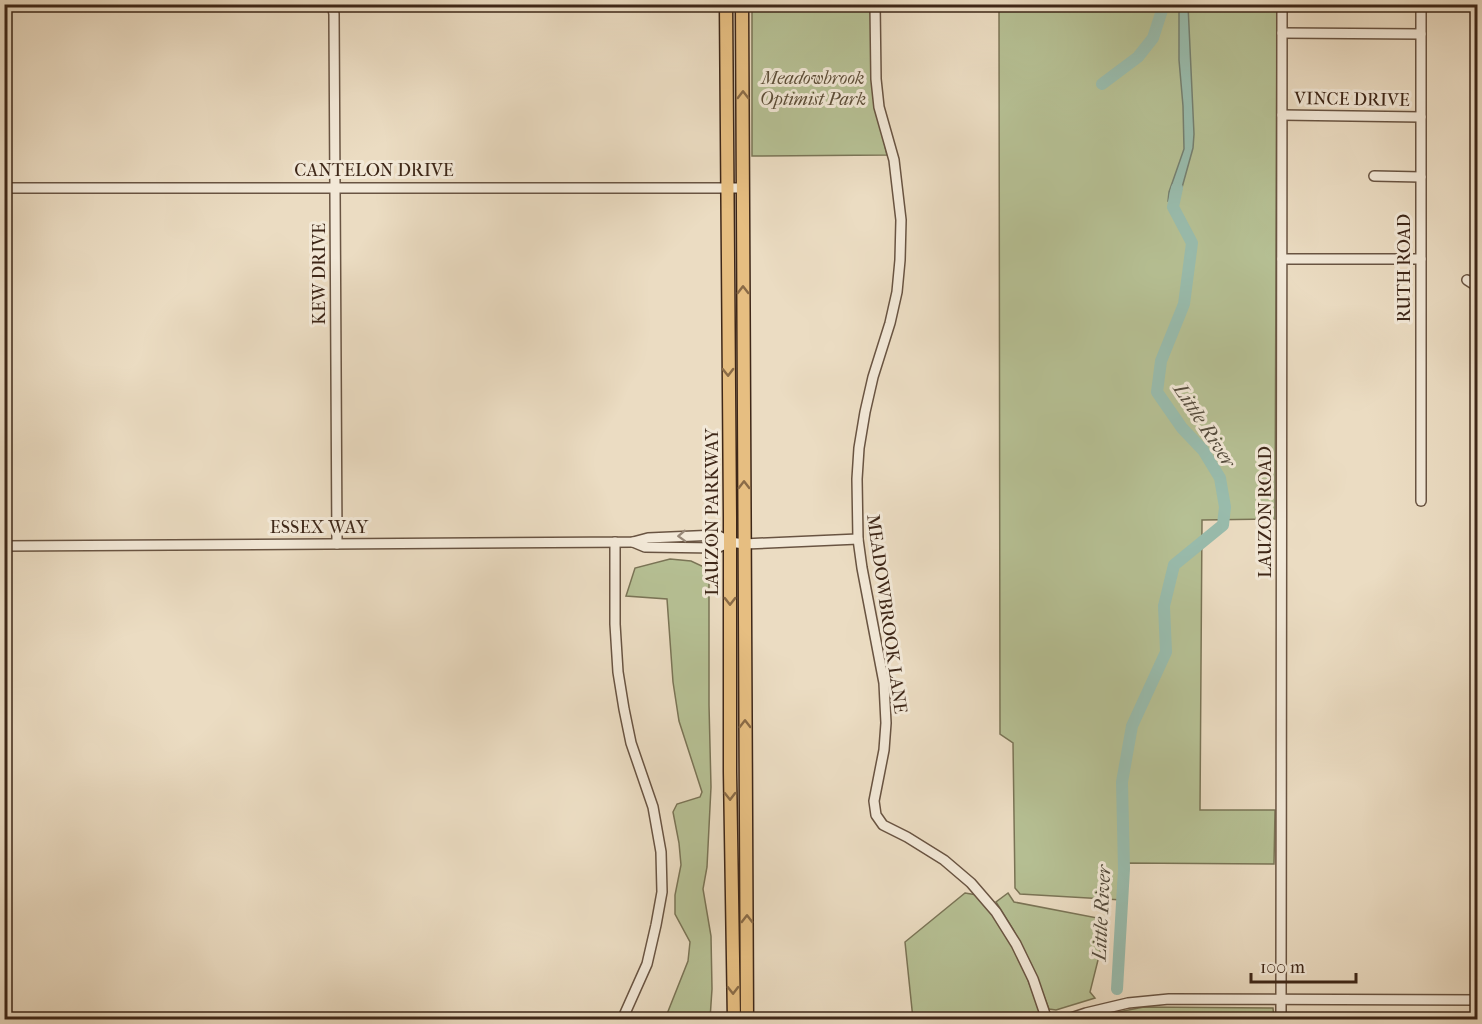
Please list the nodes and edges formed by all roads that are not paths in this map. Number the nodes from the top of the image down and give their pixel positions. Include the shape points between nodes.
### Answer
1 (332, 4) edge
2 (726, 4) edge
3 (742, 4) edge
4 (875, 4) edge
5 (1282, 4) edge
6 (1421, 4) edge
7 (1282, 33) junction
8 (1421, 34) junction
9 (1282, 115) junction
10 (1421, 117) junction
11 (1374, 176) dead end
12 (1421, 177) junction
13 (335, 187) junction
14 (726, 187) junction
15 (4, 188) edge
16 (743, 188) junction
17 (1282, 259) junction
18 (1421, 259) junction
19 (1467, 280) dead end
20 (1477, 287) edge
21 (1421, 501) dead end
22 (858, 539) junction
23 (615, 542) junction
24 (730, 542) junction
25 (337, 544) junction
26 (744, 544) junction
27 (4, 546) edge
28 (1281, 1000) junction
29 (1478, 1000) edge
30 (622, 1020) edge
31 (734, 1020) edge
32 (747, 1020) edge
33 (1047, 1020) edge
34 (1065, 1020) edge
35 (1281, 1020) edge

1 - 13 street, KEW DRIVE
2 - 14 main road, LAUZON PARKWAY
16 -> 3 main road, LAUZON PARKWAY
4 - 22 street, MEADOWBROOK LANE via 876,79 879,107 894,160 901,220 900,259 897,291 859,448
5 - 7 street, LAUZON ROAD
6 - 8 street, RUTH ROAD
7 - 8 street
7 - 9 street, LAUZON ROAD
8 - 10 street, RUTH ROAD
9 - 10 street, VINCE DRIVE
9 - 17 street, LAUZON ROAD
10 - 12 street, RUTH ROAD
11 - 12 street
12 - 18 street, RUTH ROAD
13 - 14 street, CANTELON DRIVE
13 - 15 street, CANTELON DRIVE
13 - 25 street, KEW DRIVE
14 - 16 street, CANTELON DRIVE
14 -> 24 main road, LAUZON PARKWAY
26 -> 16 main road, LAUZON PARKWAY
17 - 18 street
17 - 28 street, LAUZON ROAD
18 - 21 street, RUTH ROAD
19 - 20 street
22 - 26 street, ESSEX WAY
22 - 33 street, MEADOWBROOK LANE via 884,683 886,723 874,801 876,814 883,825 945,860 996,912 1033,979
23 - 24 street, ESSEX WAY via 717,535
23 - 25 street, ESSEX WAY
23 - 30 street via 618,672 631,743 652,807 661,852 662,892 647,964
24 - 26 street, ESSEX WAY
24 -> 31 main road, LAUZON PARKWAY
25 - 27 street, ESSEX WAY
32 -> 26 main road, LAUZON PARKWAY
28 - 29 street
28 - 34 street via 1169,999 1128,1003
28 - 35 street, LAUZON ROAD

